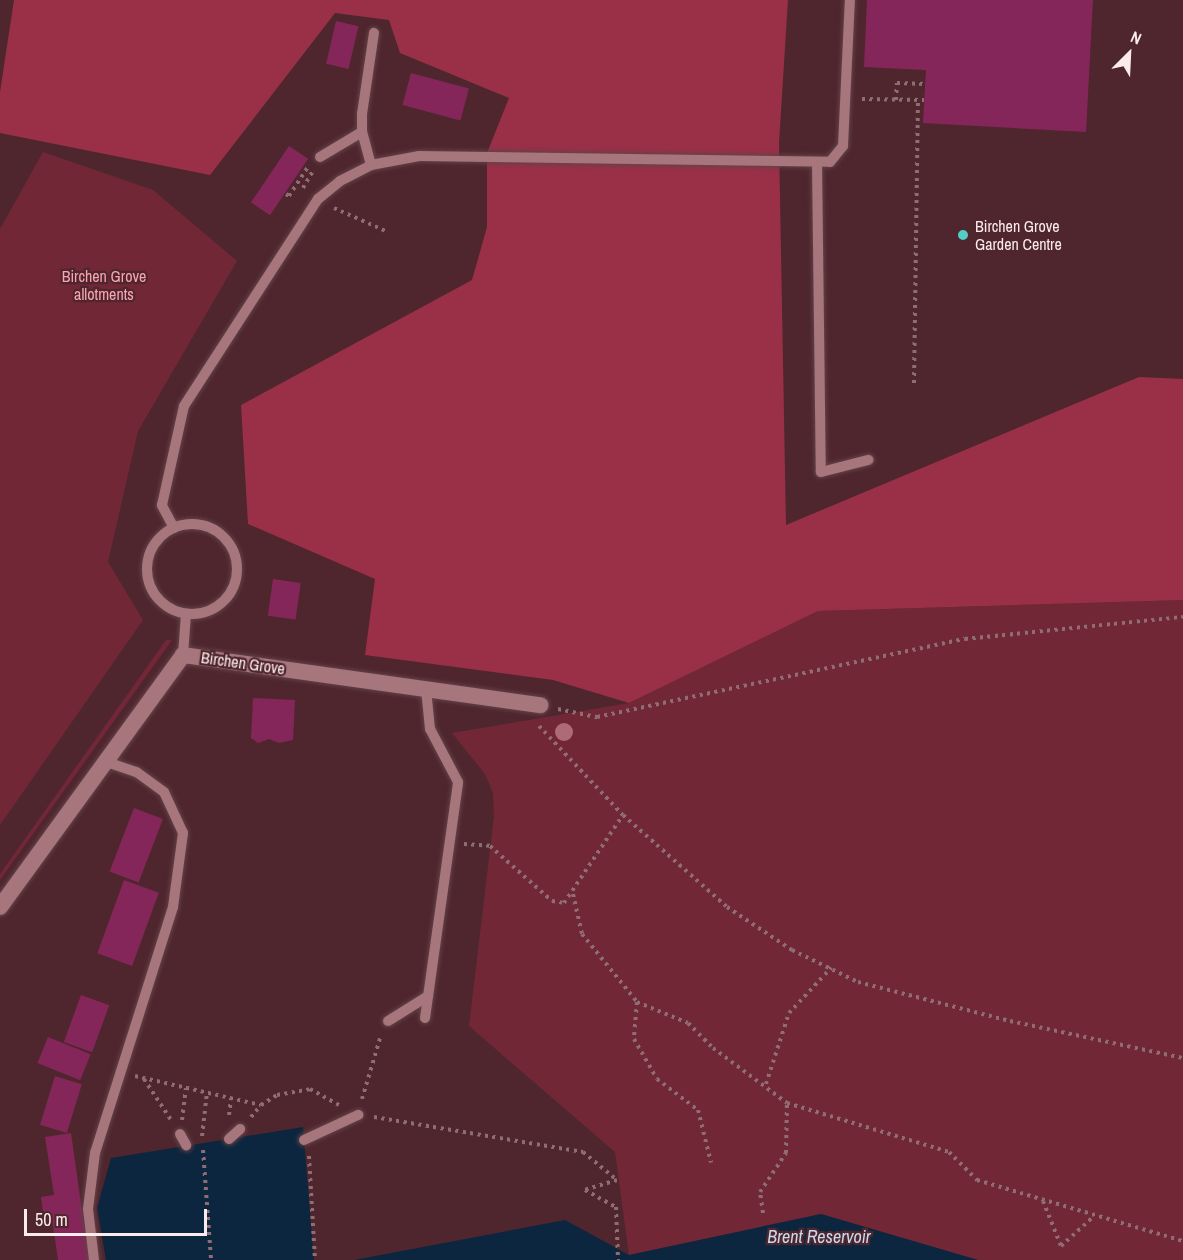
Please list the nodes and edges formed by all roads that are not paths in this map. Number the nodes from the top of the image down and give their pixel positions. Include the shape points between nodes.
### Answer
1 (850, 0) edge
2 (374, 33) dead end
3 (362, 132) junction
4 (314, 161) road end
5 (817, 162) junction
6 (370, 165) junction
7 (868, 460) dead end
8 (174, 528) junction
9 (186, 614) junction
10 (183, 655) junction
11 (426, 689) junction
12 (536, 711) road end
13 (104, 761) junction
14 (0, 907) edge
15 (428, 996) junction
16 (425, 1018) dead end
17 (388, 1021) road end
18 (358, 1115) road end
19 (240, 1129) dead end
20 (180, 1134) road end
21 (229, 1139) dead end
22 (306, 1139) road end
23 (186, 1145) dead end
24 (94, 1260) edge

1 - 5 lane via 843,146 830,162
2 - 3 lane
3 - 4 lane
3 - 6 lane
5 - 6 lane via 418,156
5 - 7 lane via 821,472
6 - 8 lane via 340,181 318,199 184,406 162,505
8 - 9 lane via 154,545 147,570 155,595 165,605
8 - 9 lane via 203,526 216,532 234,554 237,568 235,583 218,606
9 - 10 lane
10 - 11 street, Birchen Grove
10 - 13 street, Birchen Grove
11 - 12 street, Birchen Grove
11 - 15 lane via 430,729 458,782
13 - 14 street, Birchen Grove
13 - 24 lane via 136,772 164,792 183,833 173,907 95,1153 88,1209
15 - 16 lane
15 - 17 lane
18 - 22 lane
19 - 21 lane
20 - 23 lane

